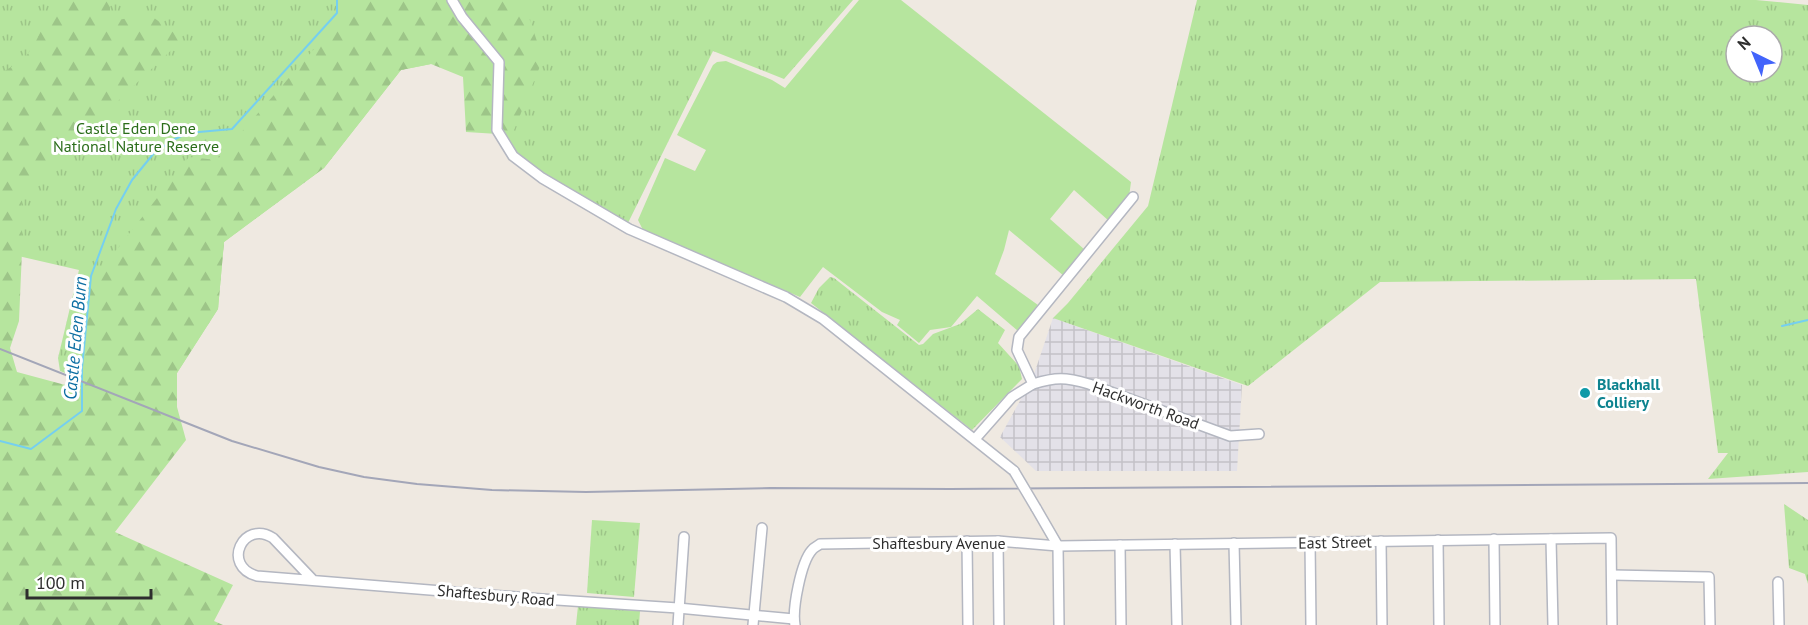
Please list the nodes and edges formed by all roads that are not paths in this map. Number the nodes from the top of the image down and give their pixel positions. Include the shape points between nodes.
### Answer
1 (452, 0) edge
2 (1133, 197) dead end
3 (1033, 384) junction
4 (1259, 434) dead end
5 (975, 439) junction
6 (762, 528) dead end
7 (684, 537) dead end
8 (1551, 539) junction
9 (1438, 540) junction
10 (1494, 540) junction
11 (967, 541) junction
12 (998, 541) junction
13 (1380, 541) junction
14 (1310, 542) junction
15 (1234, 543) junction
16 (1175, 544) junction
17 (1120, 545) junction
18 (1058, 546) junction
19 (1612, 575) junction
20 (313, 580) junction
21 (1778, 582) dead end
22 (678, 608) junction
23 (753, 620) edge
24 (795, 622) edge
25 (678, 625) edge
26 (968, 625) edge
27 (999, 625) edge
28 (1059, 625) edge
29 (1121, 625) edge
30 (1177, 625) edge
31 (1236, 625) edge
32 (1311, 625) edge
33 (1382, 625) edge
34 (1439, 625) edge
35 (1496, 625) edge
36 (1553, 625) edge
37 (1612, 625) edge
38 (1710, 625) edge
39 (1779, 625) edge

1 - 5 street via 499,62 497,130 513,156 542,178 629,229 802,305
2 - 3 street via 1019,337 1017,350
3 - 4 street, Hackworth Road via 1069,378 1230,436
3 - 5 street via 1012,397
5 - 18 street, bridge via 1014,471
6 - 23 street
7 - 22 street
8 - 10 street, East Street
8 - 19 street, East Street via 1611,538
8 - 36 street
9 - 10 street, East Street
9 - 13 street, East Street
9 - 34 street
10 - 35 street
11 - 12 street, Shaftesbury Avenue
11 - 24 street, Shaftesbury Avenue via 820,544 812,550 803,568
11 - 26 street
12 - 18 street, Shaftesbury Avenue
12 - 27 street
13 - 14 street, East Street
13 - 33 street
14 - 15 street, East Street
14 - 32 street
15 - 16 street, East Street
15 - 31 street
16 - 17 street, East Street
16 - 30 street
17 - 18 street, East Street
17 - 29 street
18 - 28 street
19 - 37 street
19 - 38 street via 1709,577
20 - 20 street, Shaftesbury Road via 252,574 239,562 239,548 251,535 267,535
20 - 22 street, Shaftesbury Road
21 - 39 street
22 - 23 street, Shaftesbury Road
22 - 25 street
23 - 24 street, Shaftesbury Road

